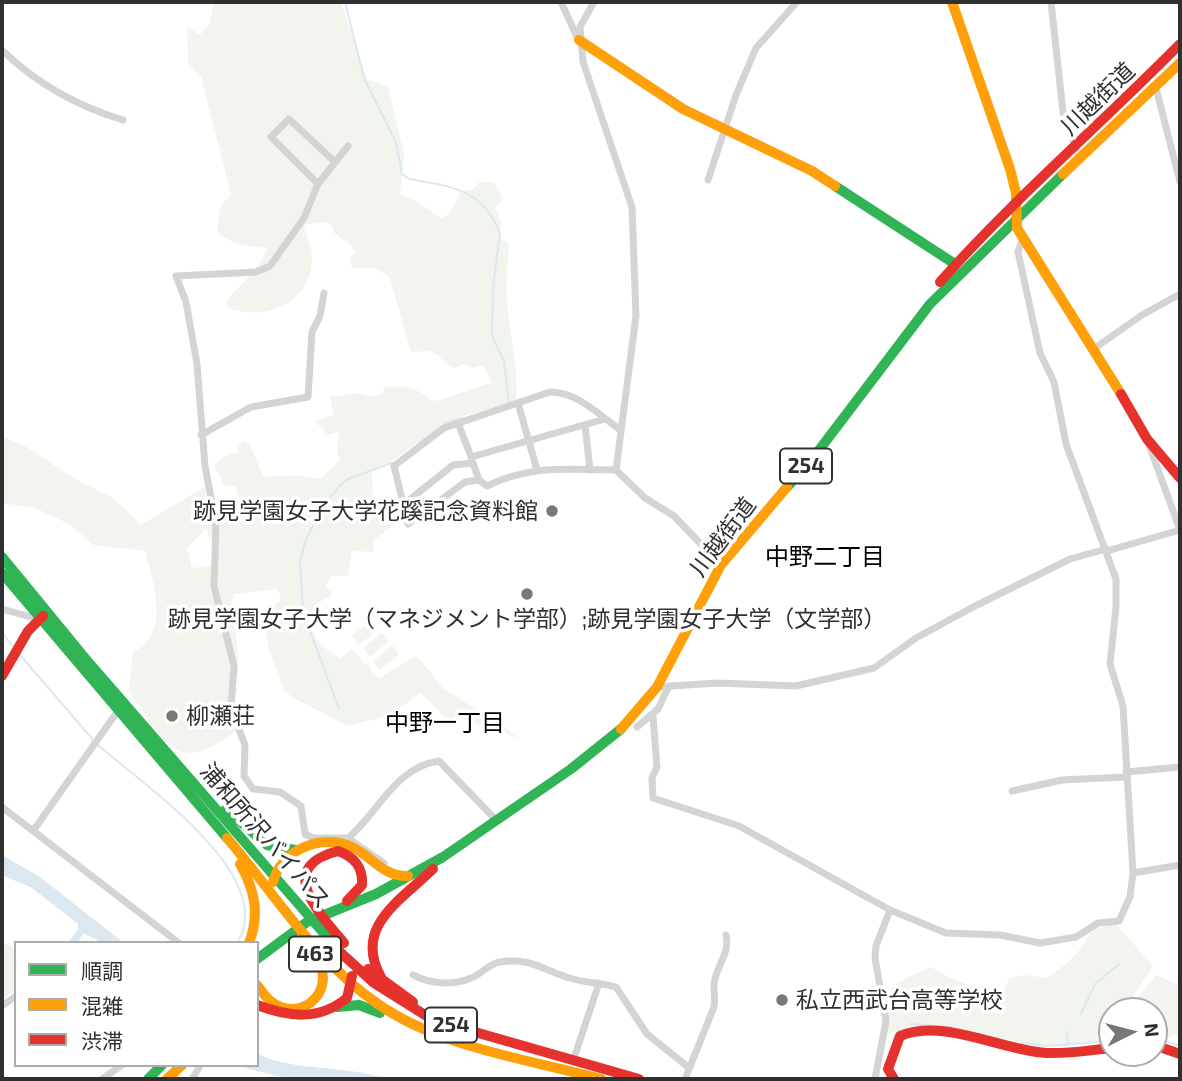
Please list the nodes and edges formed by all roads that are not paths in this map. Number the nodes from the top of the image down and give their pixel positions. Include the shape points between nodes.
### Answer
1 (561, 2) edge
2 (594, 2) edge
3 (797, 2) edge
4 (952, 2) edge
5 (1052, 2) edge
6 (579, 40) junction
7 (1180, 44) edge
8 (2, 50) edge
9 (1180, 63) edge
10 (1156, 88) junction
11 (123, 120) dead end
12 (724, 131) junction
13 (348, 146) dead end
14 (1075, 148) junction
15 (1080, 160) junction
16 (335, 162) junction
17 (708, 180) dead end
18 (1180, 182) edge
19 (318, 184) junction
20 (1016, 202) junction
21 (1016, 218) junction
22 (1023, 237) junction
23 (955, 264) junction
24 (324, 293) dead end
25 (1180, 294) edge
26 (930, 304) junction
27 (1095, 348) junction
28 (517, 403) junction
29 (605, 419) junction
30 (458, 422) junction
31 (585, 425) junction
32 (619, 429) junction
33 (201, 435) junction
34 (1147, 439) junction
35 (528, 440) junction
36 (472, 460) junction
37 (537, 470) junction
38 (590, 470) junction
39 (616, 470) junction
40 (1180, 478) edge
41 (479, 480) junction
42 (403, 505) junction
43 (1180, 530) edge
44 (1107, 550) junction
45 (2, 557) edge
46 (721, 565) junction
47 (2, 573) edge
48 (2, 609) edge
49 (43, 616) junction
50 (2, 676) edge
51 (662, 688) junction
52 (640, 709) junction
53 (117, 712) junction
54 (652, 717) junction
55 (637, 727) dead end
56 (154, 737) junction
57 (1180, 767) edge
58 (1125, 774) junction
59 (179, 783) junction
60 (1012, 792) dead end
61 (2, 807) edge
62 (496, 820) junction
63 (33, 831) junction
64 (348, 838) junction
65 (300, 849) junction
66 (441, 860) junction
67 (238, 861) junction
68 (384, 863) dead end
69 (1180, 865) edge
70 (1133, 873) junction
71 (274, 875) junction
72 (412, 875) junction
73 (301, 906) junction
74 (336, 910) junction
75 (890, 910) junction
76 (726, 935) dead end
77 (310, 937) junction
78 (175, 941) edge
79 (250, 941) edge
80 (259, 960) edge
81 (413, 975) dead end
82 (598, 983) junction
83 (352, 984) junction
84 (387, 984) junction
85 (259, 988) edge
86 (259, 1006) edge
87 (333, 1008) junction
88 (462, 1029) junction
89 (483, 1046) junction
90 (1098, 1049) edge
91 (119, 1067) edge
92 (181, 1067) edge
93 (688, 1067) junction
94 (571, 1070) edge
95 (103, 1079) edge
96 (167, 1079) edge
97 (601, 1079) edge
98 (639, 1079) edge
99 (685, 1079) edge
100 (876, 1079) edge
101 (894, 1079) edge

1 - 6 street
2 - 6 street via 579,27
3 - 12 street via 756,48
4 - 20 main road via 995,120
5 - 14 street via 1063,112
6 - 12 main road via 682,109
6 - 32 street via 635,228 636,316
7 - 14 main road, 川越街道 / 254
8 - 11 street via 19,67 75,102
9 - 10 main road, 川越街道 / 254
10 - 15 main road, 川越街道 / 254
10 - 18 street
12 - 17 street
12 - 23 main road via 812,171
13 - 16 street
14 - 15 street
14 - 20 main road, 川越街道 / 254
15 - 21 main road, 川越街道 / 254
16 - 19 street
16 - 19 street via 289,119 271,137
19 - 33 street via 304,218 270,266 256,272 176,276 186,302 197,364
20 - 21 main road
20 - 23 main road, 川越街道 / 254
21 - 22 main road
21 - 26 main road, 川越街道 / 254
22 - 27 main road
22 - 44 street via 1018,252 1040,353 1054,382 1066,443 1085,501
23 - 26 main road, 川越街道 / 254
24 - 33 street via 312,332 308,397 251,407
25 - 27 street
26 - 46 main road, 川越街道 / 254 via 810,463
27 - 34 main road
28 - 29 street via 564,392
28 - 30 street
28 - 35 street
29 - 31 street
29 - 32 street
30 - 36 street
30 - 42 street via 394,466
31 - 35 street
31 - 38 street
32 - 39 street
33 - 64 street via 216,524 214,586 233,659 231,709 244,745 244,776 253,789 279,792 301,806 305,834
34 - 40 main road
34 - 43 street
35 - 36 street
35 - 37 street
36 - 41 street
36 - 42 street via 453,465
37 - 38 street
37 - 41 street via 511,474 487,486
38 - 39 street
39 - 46 street via 645,498 674,516
41 - 42 street via 465,482 408,524
43 - 44 street
44 - 51 street via 1070,559 975,606 916,638 874,668 796,686 717,683
44 - 58 street via 1116,591 1110,664 1124,706
45 - 49 main road, 浦和所沢バイパス / 463
46 - 51 main road, 川越街道 / 254
47 - 49 main road, 浦和所沢バイパス / 463
48 - 49 street
49 - 50 main road
49 - 53 main road, 浦和所沢バイパス / 463
49 - 56 main road, 浦和所沢バイパス / 463
51 - 52 main road, 川越街道 / 254
51 - 54 street
52 - 54 street
52 - 62 main road, 川越街道 / 254 via 591,755
53 - 59 main road, 浦和所沢バイパス / 463
53 - 63 street
54 - 55 street
54 - 75 street via 657,767 652,778 653,798 752,831
56 - 65 main road via 258,838 275,848
56 - 71 main road, 浦和所沢バイパス / 463
57 - 58 street
58 - 60 street via 1062,780
58 - 70 street
59 - 67 main road
59 - 77 main road, 浦和所沢バイパス / 463
61 - 63 street
62 - 64 street via 439,761 420,766 397,781
62 - 66 main road, 川越街道 / 254
63 - 78 street
64 - 68 street
65 - 71 main road via 282,860
65 - 72 main road via 346,845 388,874
66 - 72 main road, 川越街道 / 254
66 - 74 main road, 川越街道 / 254 via 393,890
66 - 84 main road via 373,930 370,953
67 - 79 main road via 255,898 256,925
67 - 85 main road, 463 via 316,955 325,978 315,1002 295,1010 266,999
69 - 70 street
70 - 75 street via 1130,897 1119,921 1098,923 1069,939 1040,943 1000,935 946,933
71 - 73 main road, 浦和所沢バイパス / 463
71 - 77 main road via 276,892
72 - 74 main road, 川越街道 / 254
73 - 83 main road via 347,963
73 - 88 main road, 浦和所沢バイパス / 254 via 358,971 389,997
74 - 80 main road, 川越街道 / 254 via 284,937
74 - 84 main road via 354,897 363,876 356,860 338,851 326,852 311,862 306,889 336,933 367,969
75 - 100 street via 874,958 886,1021
76 - 93 street via 728,944 713,982 714,1007
77 - 83 main road, 浦和所沢バイパス / 254
81 - 82 street via 433,984 454,982 471,978 495,963 515,961
82 - 93 street via 616,987 647,1034
82 - 94 street
83 - 87 main road via 347,998
83 - 89 main road, 浦和所沢バイパス / 254 via 405,1019
84 - 88 main road
86 - 87 main road via 288,1017
87 - 89 main road, 254 via 359,1005 429,1034
88 - 94 main road, 浦和所沢バイパス / 254
89 - 94 main road, 浦和所沢バイパス / 254
90 - 101 main road via 1045,1054 907,1031 900,1036 888,1069
91 - 95 street
92 - 96 main road
93 - 99 street
94 - 97 main road, 浦和所沢バイパス / 254
94 - 98 main road, 浦和所沢バイパス / 254

